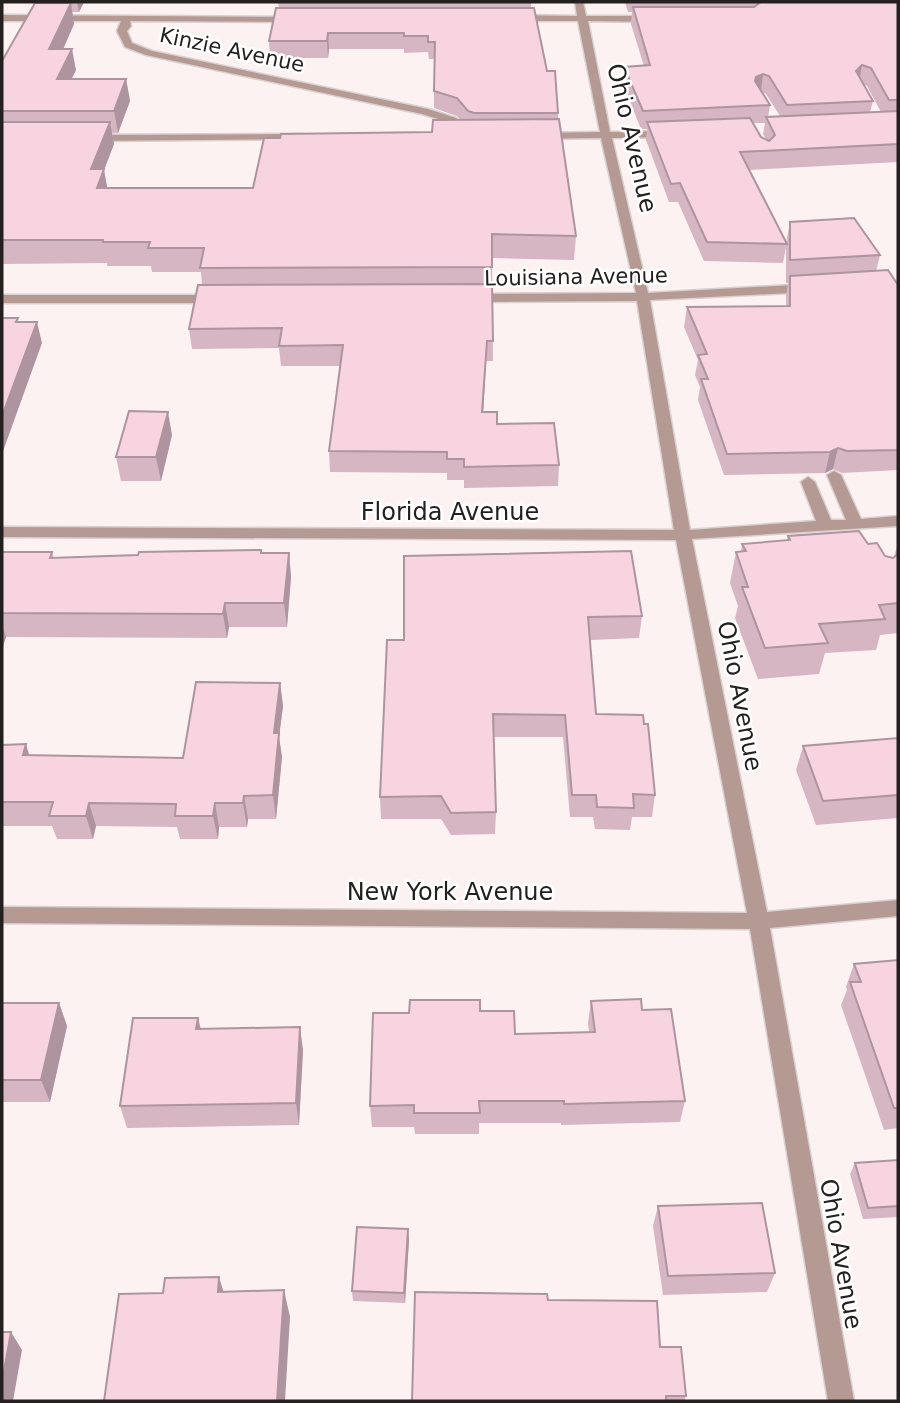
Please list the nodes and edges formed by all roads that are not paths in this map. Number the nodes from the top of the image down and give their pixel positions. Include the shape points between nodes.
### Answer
1 (580, 10) edge
2 (2, 18) edge
3 (498, 18) edge
4 (670, 18) edge
5 (125, 19) junction
6 (304, 19) edge
7 (686, 133) edge
8 (442, 136) edge
9 (470, 136) junction
10 (484, 136) edge
11 (524, 136) edge
12 (606, 136) junction
13 (318, 137) edge
14 (71, 138) edge
15 (818, 287) edge
16 (643, 297) junction
17 (462, 298) edge
18 (2, 299) edge
19 (239, 299) edge
20 (834, 475) dead end
21 (808, 482) dead end
22 (898, 521) edge
23 (826, 526) junction
24 (854, 528) junction
25 (2, 532) edge
26 (683, 535) junction
27 (898, 908) edge
28 (2, 915) edge
29 (759, 921) junction
30 (841, 1401) edge

1 - 3 street
1 - 4 street
1 - 12 street, Ohio Avenue
2 - 5 street
5 - 6 street
5 - 9 street, Kinzie Avenue via 122,32 128,45 149,53 424,111 452,120
7 - 12 street
8 - 9 street
9 - 10 street
11 - 12 street
12 - 16 street, Ohio Avenue
13 - 14 street
15 - 16 street, Louisiana Avenue
16 - 17 street, Louisiana Avenue
16 - 26 street, Ohio Avenue
18 - 19 street
20 - 24 street
21 - 23 street
22 - 24 street, Florida Avenue
23 - 24 street, Florida Avenue
23 - 26 street, Florida Avenue
25 - 26 street, Florida Avenue
26 - 29 street, Ohio Avenue
27 - 29 street, New York Avenue
28 - 29 street, New York Avenue
29 - 30 street, Ohio Avenue

